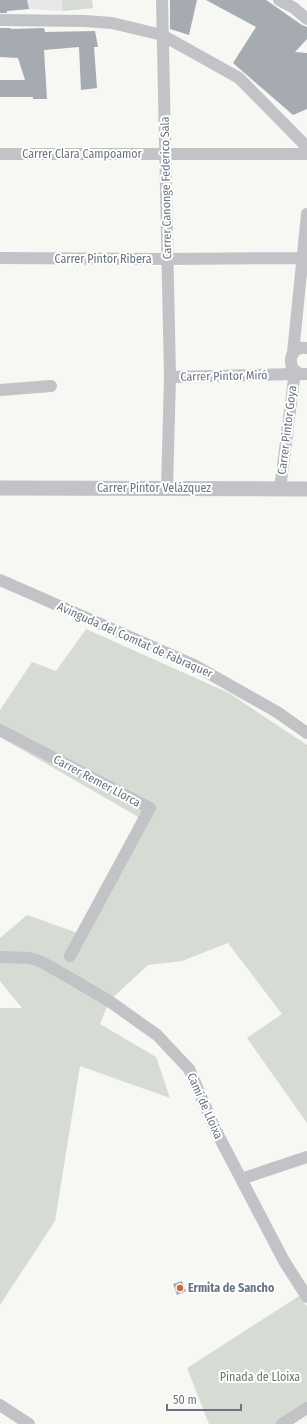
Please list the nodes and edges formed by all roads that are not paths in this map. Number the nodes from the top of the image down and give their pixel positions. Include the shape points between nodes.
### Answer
1 (162, 0) edge
2 (279, 0) edge
3 (307, 19) edge
4 (0, 20) edge
5 (162, 35) junction
6 (307, 147) edge
7 (0, 154) edge
8 (166, 154) junction
9 (307, 154) edge
10 (307, 214) edge
11 (0, 258) edge
12 (302, 258) junction
13 (167, 259) junction
14 (307, 348) edge
15 (293, 353) junction
16 (294, 372) junction
17 (307, 374) edge
18 (170, 377) junction
19 (51, 386) dead end
20 (0, 390) edge
21 (0, 488) edge
22 (167, 488) junction
23 (280, 489) junction
24 (307, 489) edge
25 (0, 580) edge
26 (1, 732) edge
27 (307, 733) edge
28 (0, 956) edge
29 (70, 956) dead end
30 (307, 1157) edge
31 (240, 1179) junction
32 (307, 1297) edge
33 (0, 1405) edge
34 (307, 1408) edge
35 (29, 1424) edge
36 (282, 1424) edge

1 - 5 street, Carrer Canonge Federico Sala
2 - 3 street
4 - 5 street via 112,23
5 - 6 street via 239,78
5 - 8 street, Carrer Canonge Federico Sala
7 - 8 street, Carrer Clara Campoamor
8 - 9 street, Carrer Clara Campoamor
8 - 13 street, Carrer Canonge Federico Sala
10 - 12 street, Carrer Pintor Goya
11 - 13 street, Carrer Pintor Ribera
12 - 13 street, Carrer Pintor Ribera
12 - 15 street, Carrer Pintor Goya
13 - 18 street, Carrer Canonge Federico Sala
14 - 15 street via 298,349
15 - 16 street, Carrer Pintor Goya via 290,360
16 - 17 street, Carrer Pintor Miró
16 - 18 street, Carrer Pintor Miró
16 - 23 street, Carrer Pintor Goya
18 - 22 street, Carrer Pintor Miró
19 - 20 street
21 - 22 street, Carrer Pintor Velázquez
22 - 23 street, Carrer Pintor Velázquez
23 - 24 street, Carrer Pintor Velázquez
25 - 27 street, Avinguda del Comtat de Fabraquer via 194,665 277,712
26 - 29 street, Carrer Remer Llorca via 150,808
28 - 31 street, Camí de Lloixa via 29,958 40,962 109,1001 157,1035 189,1069
30 - 31 street
31 - 32 street, Camí de Lloixa via 284,1261
33 - 35 street
34 - 36 street

